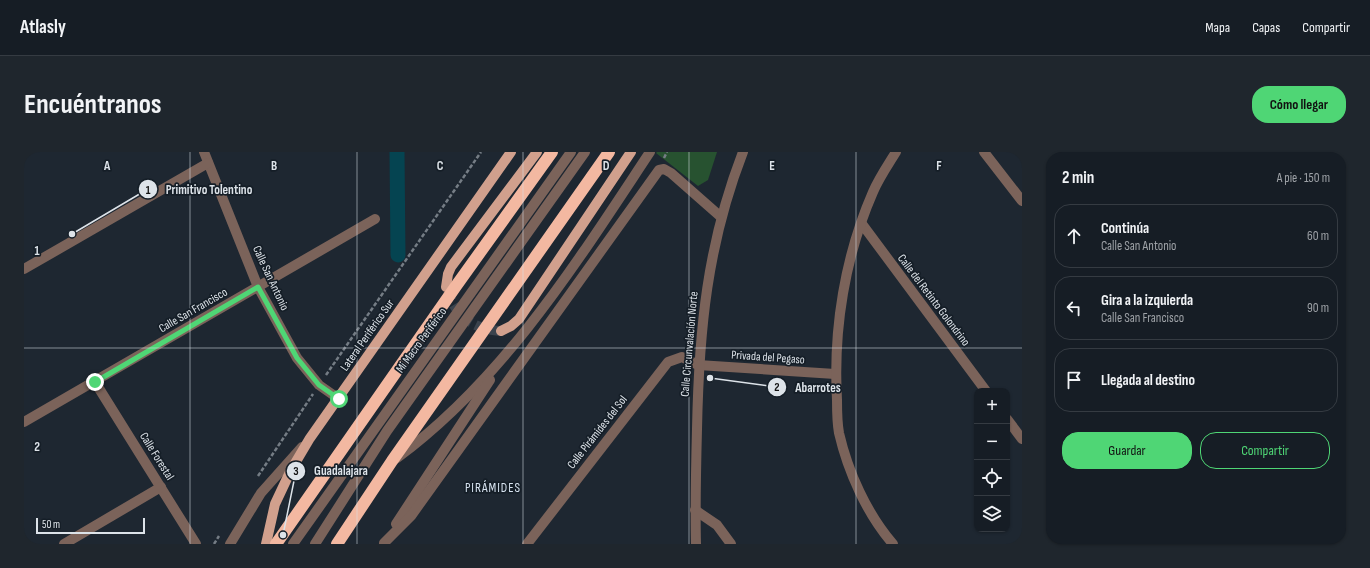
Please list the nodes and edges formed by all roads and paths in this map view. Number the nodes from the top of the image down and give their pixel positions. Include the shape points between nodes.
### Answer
1 (204, 152) edge
2 (481, 152) edge
3 (511, 152) edge
4 (537, 152) edge
5 (552, 152) edge
6 (571, 152) edge
7 (585, 152) edge
8 (609, 152) edge
9 (631, 152) edge
10 (650, 152) edge
11 (743, 152) edge
12 (896, 152) edge
13 (984, 152) edge
14 (208, 162) junction
15 (1022, 201) edge
16 (721, 217) junction
17 (375, 219) dead end
18 (862, 224) junction
19 (24, 268) edge
20 (258, 287) junction
21 (446, 287) tunnel mouth
22 (501, 331) tunnel mouth
23 (511, 349) junction
24 (698, 365) junction
25 (835, 374) junction
26 (95, 382) junction
27 (319, 385) junction
28 (984, 388) edge
29 (339, 399) junction
30 (24, 422) edge
31 (1010, 423) edge
32 (310, 438) junction
33 (1022, 439) edge
34 (392, 461) junction
35 (256, 479) dead end
36 (160, 487) junction
37 (695, 510) junction
38 (222, 531) dead end
39 (64, 544) edge
40 (196, 544) edge
41 (214, 544) edge
42 (230, 544) edge
43 (266, 544) edge
44 (276, 544) edge
45 (293, 544) edge
46 (316, 544) edge
47 (338, 544) edge
48 (384, 544) edge
49 (527, 544) edge
50 (696, 544) edge
51 (731, 544) edge
52 (893, 544) edge

1 - 14 street, Calle San Antonio
2 - 27 path
3 - 29 main road, Lateral Periférico Sur
4 - 21 main road via 451,267
5 - 44 highway
6 - 45 street, Mi Macro Periférico
7 - 46 street, Mi Macro Periférico via 387,431
8 - 34 highway
9 - 22 main road via 519,319
10 - 23 street via 591,240
11 - 16 street, Calle Circunvalación Norte
12 - 18 street via 873,191
13 - 15 street
14 - 19 street
14 - 20 street, Calle San Antonio
16 - 24 street, Calle Circunvalación Norte via 703,309
16 - 48 street via 671,173 664,169 659,170 410,516
17 - 20 street, Calle San Francisco
18 - 25 street via 848,265
18 - 28 street, Calle del Retinto Golondrino
20 - 26 street, Calle San Francisco
20 - 27 street, Calle San Antonio via 297,358
23 - 34 street via 448,416
23 - 48 street
24 - 25 street, Privada del Pegaso
24 - 37 street, Calle Circunvalación Norte
24 - 49 street, Calle Pirámides del Sol via 682,357 668,362
25 - 52 street via 839,432 849,464 873,518
26 - 30 street, Calle San Francisco
26 - 36 street, Calle Forestal
27 - 29 street, Calle San Antonio
27 - 35 path
29 - 32 main road, Lateral Periférico Sur
31 - 33 street
32 - 42 street via 261,493
32 - 43 main road, Lateral Periférico Sur via 275,504
34 - 47 highway
36 - 39 street
36 - 40 street, Calle Forestal
37 - 50 street, Calle Circunvalación Norte
37 - 51 street via 717,525
38 - 41 path

